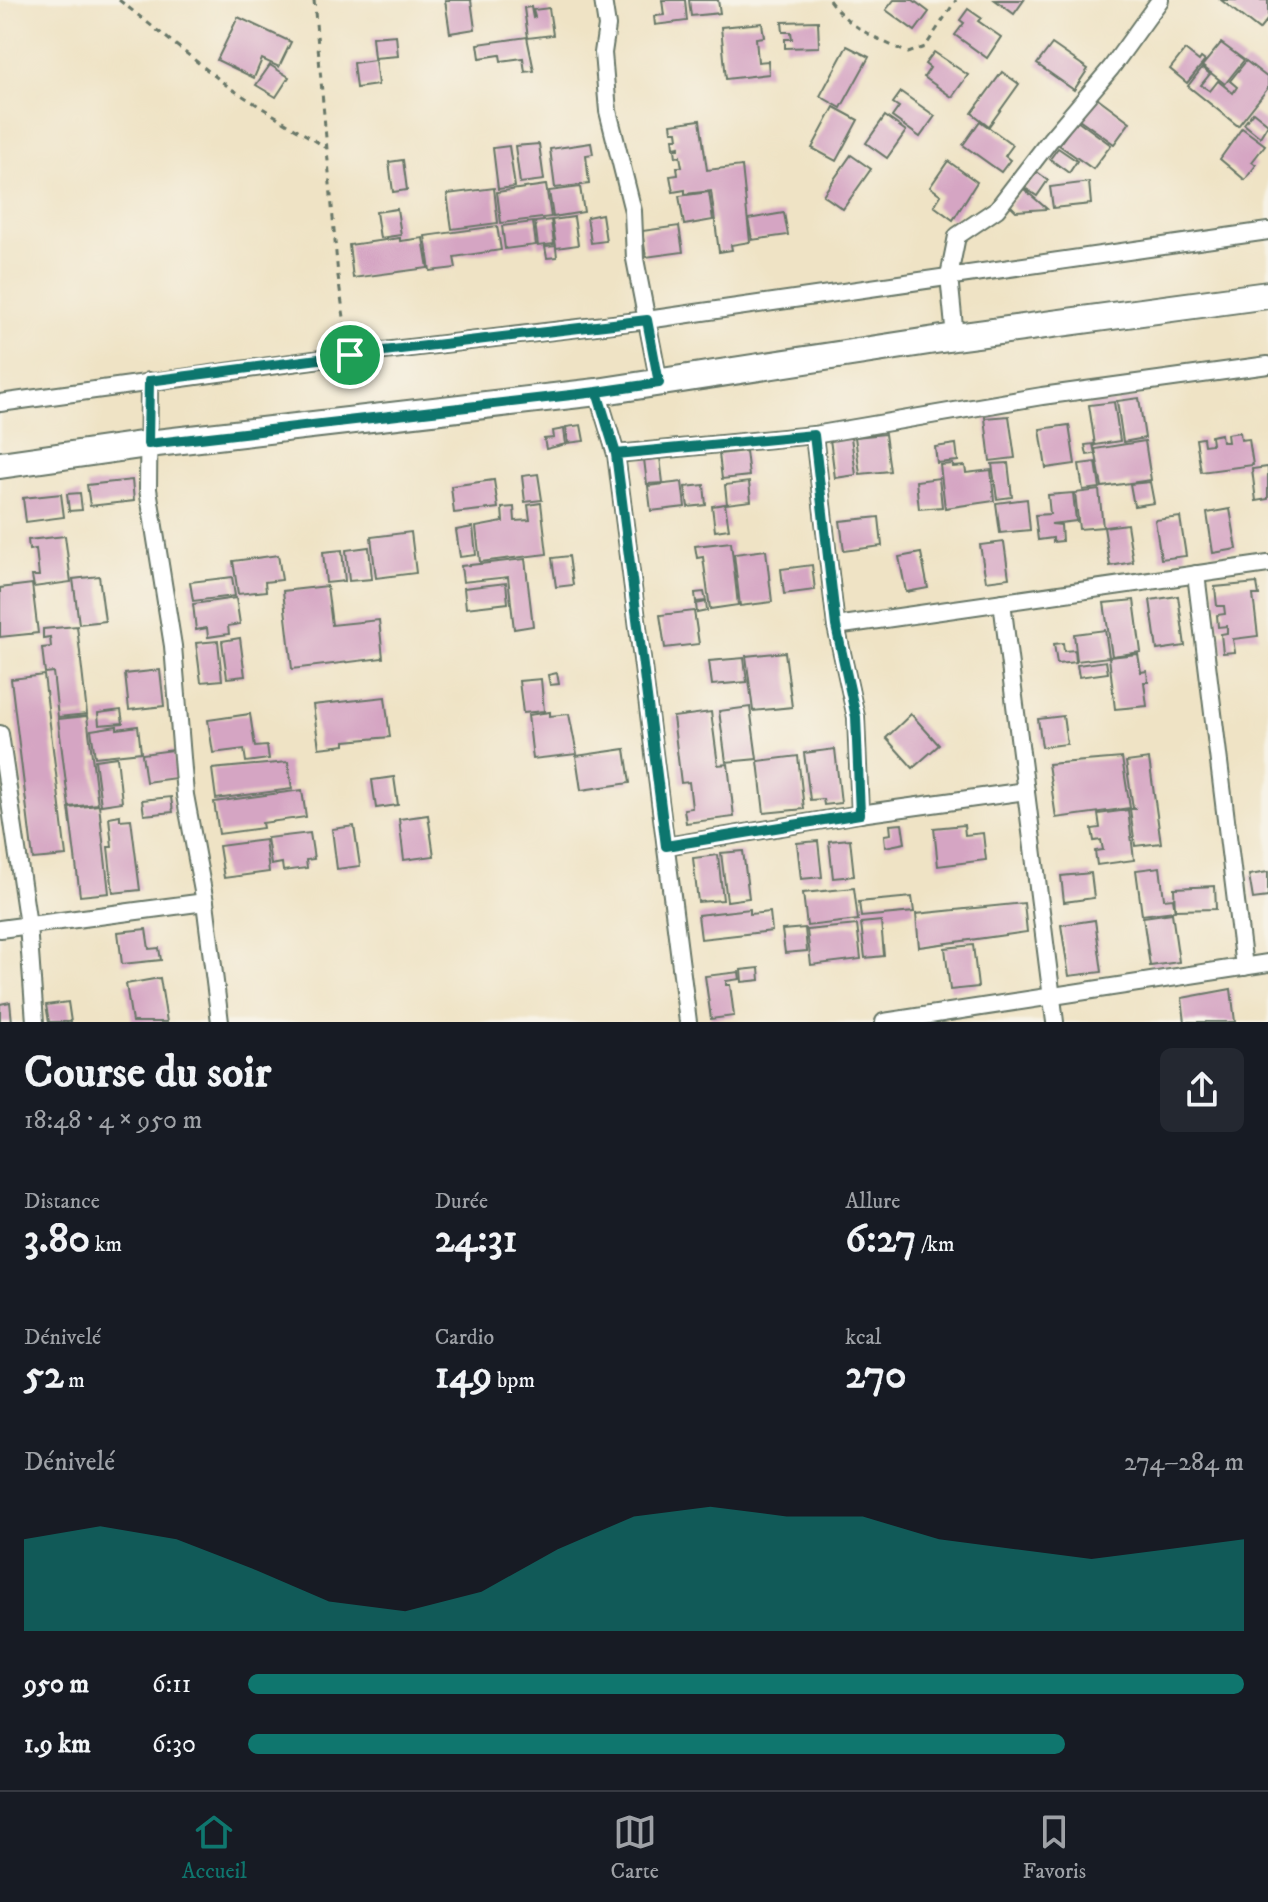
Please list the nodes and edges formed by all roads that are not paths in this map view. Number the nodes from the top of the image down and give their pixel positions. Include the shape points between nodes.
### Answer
1 (603, 0) edge
2 (1160, 0) edge
3 (1268, 231) edge
4 (949, 276) junction
5 (1268, 295) edge
6 (647, 320) junction
7 (955, 337) junction
8 (1268, 365) edge
9 (149, 381) junction
10 (659, 383) junction
11 (597, 392) junction
12 (0, 403) edge
13 (814, 435) junction
14 (148, 444) junction
15 (616, 454) junction
16 (0, 465) edge
17 (1268, 564) edge
18 (1196, 574) junction
19 (1002, 602) junction
20 (836, 626) junction
21 (0, 734) edge
22 (1026, 791) junction
23 (860, 814) junction
24 (666, 846) junction
25 (205, 902) junction
26 (28, 925) junction
27 (0, 929) edge
28 (1268, 963) edge
29 (1244, 967) junction
30 (1051, 996) junction
31 (35, 1022) edge
32 (220, 1022) edge
33 (688, 1022) edge
34 (884, 1022) edge
35 (1055, 1022) edge

1 - 6 street via 608,111 633,211 635,259
2 - 4 street via 997,209 957,236
3 - 4 street
4 - 6 street
4 - 7 street
5 - 7 main road
6 - 9 street
6 - 10 street
7 - 10 main road
8 - 13 street
9 - 12 street
9 - 14 street
10 - 11 main road
11 - 14 main road
11 - 15 street
13 - 15 street
13 - 20 street
14 - 16 main road
14 - 25 street via 148,489 173,646 185,795
15 - 24 street
17 - 18 street
18 - 19 street
18 - 29 street
19 - 20 street
19 - 22 street
20 - 23 street via 856,717
21 - 26 street
22 - 23 street
22 - 30 street
23 - 24 street
24 - 33 street
25 - 26 street
25 - 32 street
26 - 27 street
26 - 31 street
28 - 29 street
29 - 30 street
30 - 34 street
30 - 35 street

